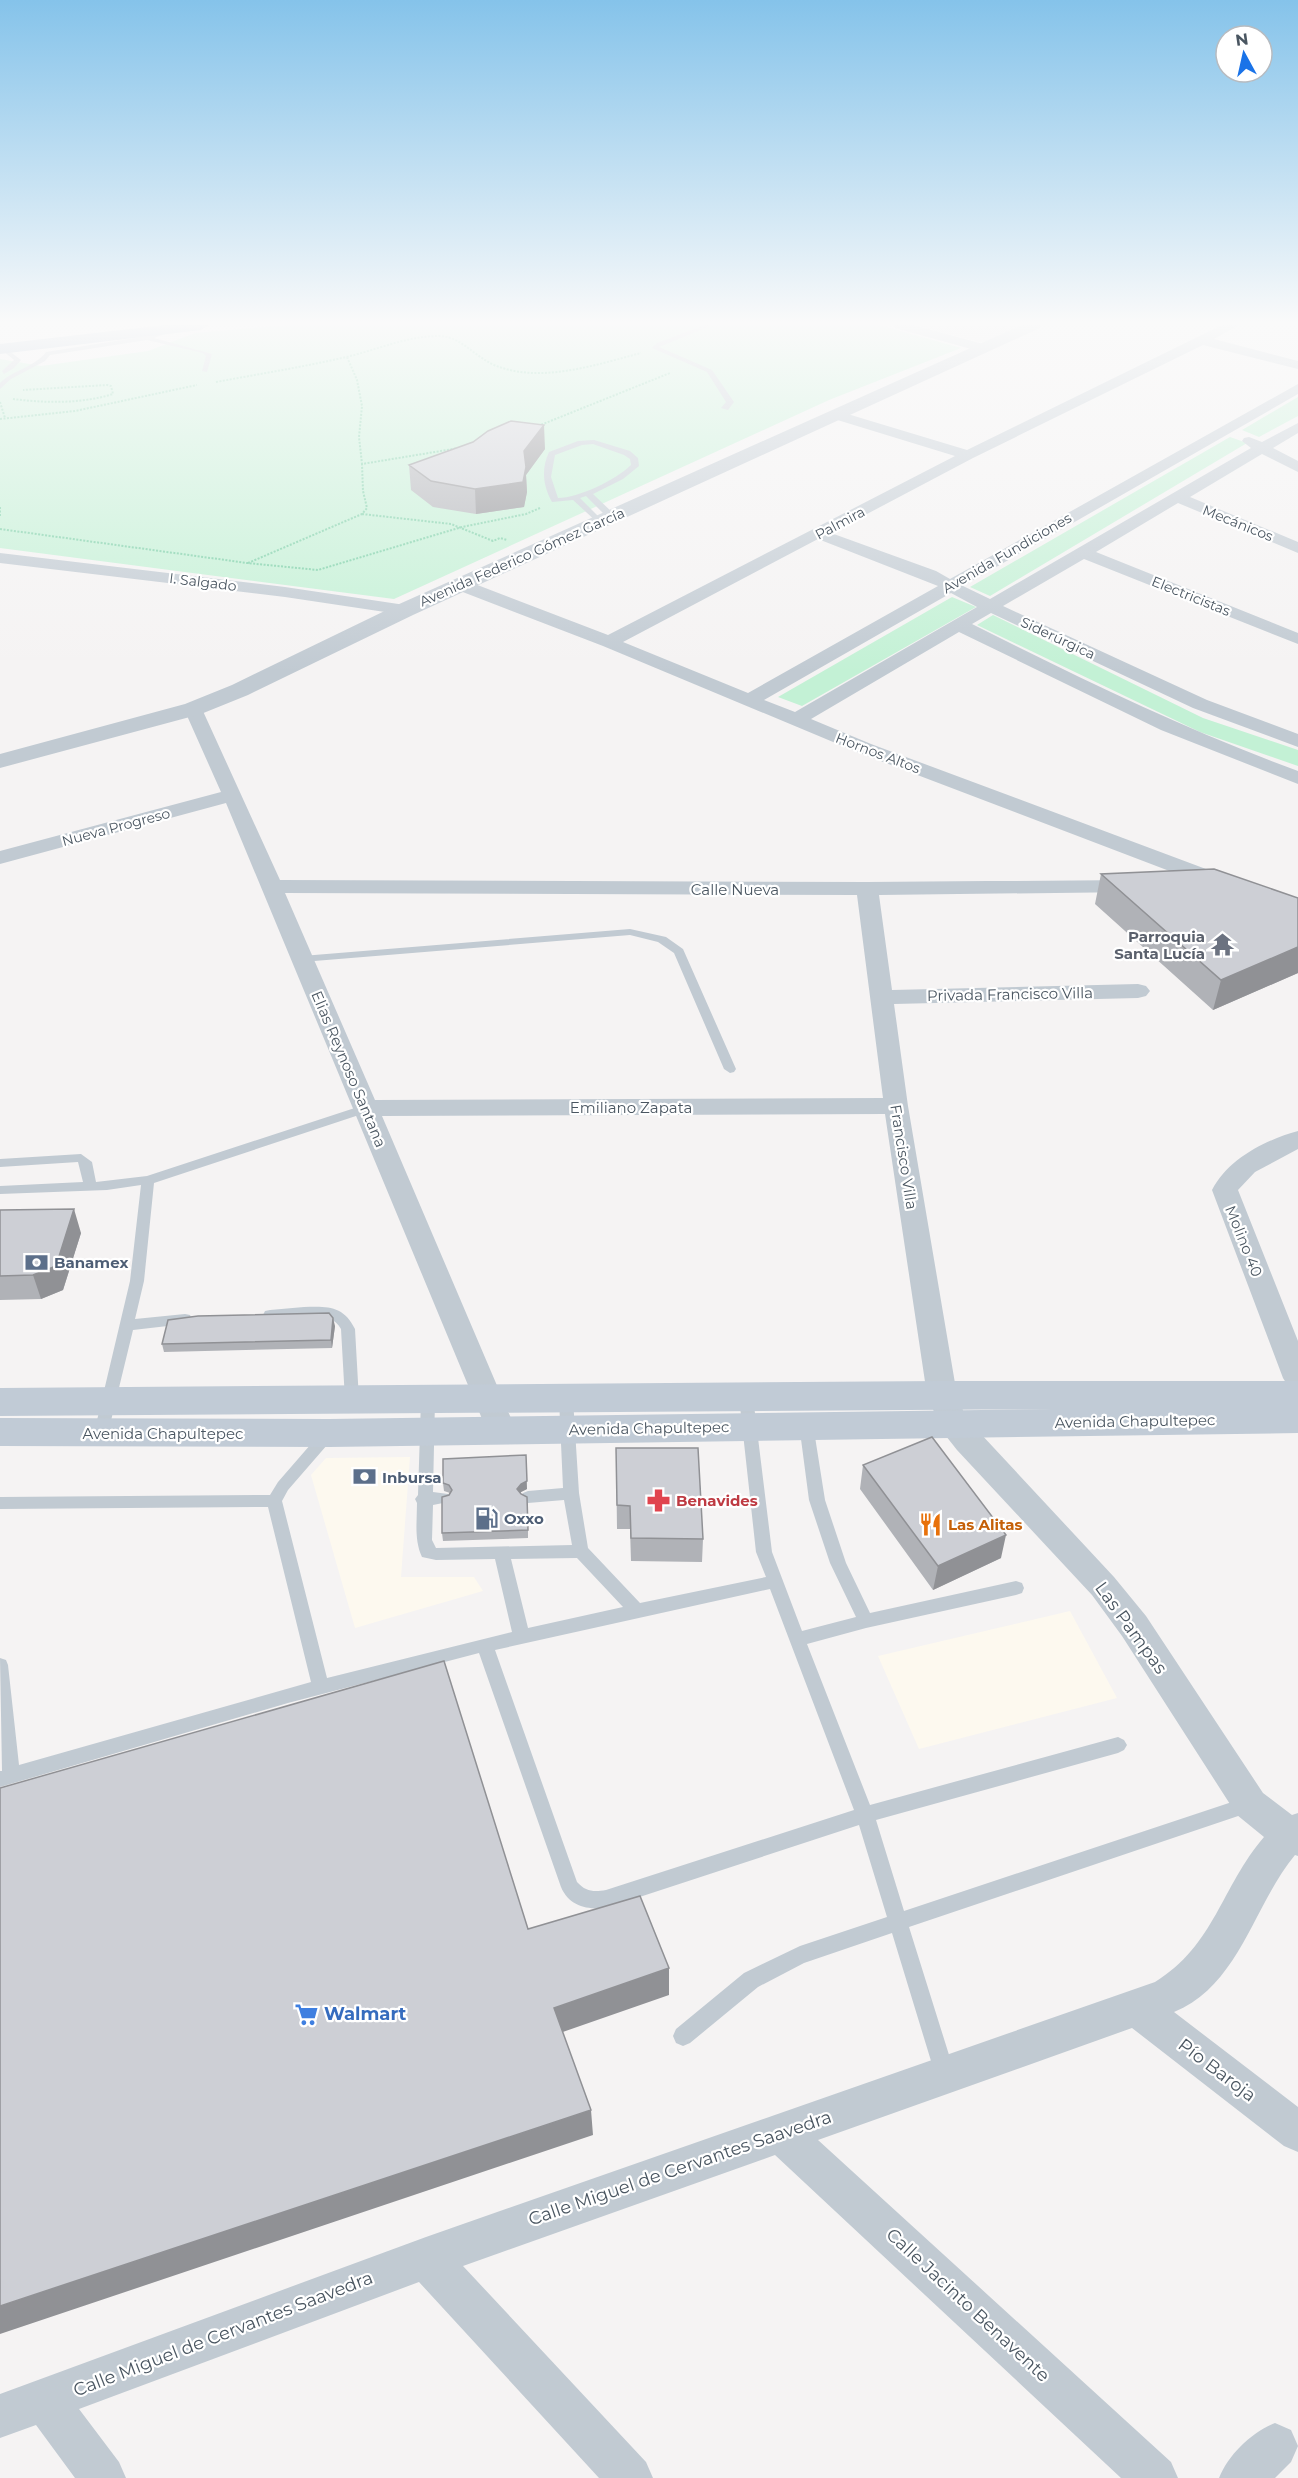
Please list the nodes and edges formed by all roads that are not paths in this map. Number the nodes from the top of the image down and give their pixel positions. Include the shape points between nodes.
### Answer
1 (779, 441) edge
2 (921, 441) edge
3 (997, 441) edge
4 (1206, 441) edge
5 (1249, 441) edge
6 (1274, 441) edge
7 (1263, 447) junction
8 (968, 455) junction
9 (1298, 467) edge
10 (586, 492) junction
11 (575, 498) junction
12 (1179, 498) junction
13 (605, 519) junction
14 (819, 534) junction
15 (1298, 548) edge
16 (1084, 553) junction
17 (0, 558) edge
18 (461, 585) junction
19 (951, 585) junction
20 (989, 606) junction
21 (405, 610) junction
22 (958, 624) junction
23 (1298, 639) edge
24 (609, 642) junction
25 (748, 701) junction
26 (194, 709) junction
27 (795, 720) junction
28 (1298, 741) edge
29 (0, 761) edge
30 (1298, 778) edge
31 (233, 795) junction
32 (0, 858) edge
33 (1198, 873) junction
34 (271, 886) junction
35 (867, 889) junction
36 (1238, 889) edge
37 (302, 959) junction
38 (1138, 991) dead end
39 (882, 997) junction
40 (730, 1069) dead end
41 (896, 1106) junction
42 (367, 1108) junction
43 (1298, 1139) edge
44 (0, 1163) edge
45 (148, 1180) junction
46 (90, 1186) junction
47 (0, 1190) edge
48 (258, 1315) edge
49 (200, 1317) edge
50 (127, 1324) junction
51 (1298, 1378) edge
52 (1298, 1395) edge
53 (352, 1400) junction
54 (0, 1402) edge
55 (947, 1409) junction
56 (804, 1411) junction
57 (748, 1412) junction
58 (566, 1414) junction
59 (428, 1415) junction
60 (495, 1415) junction
61 (104, 1418) junction
62 (1298, 1419) edge
63 (0, 1432) edge
64 (222, 1433) junction
65 (329, 1434) junction
66 (571, 1493) junction
67 (528, 1497) edge
68 (443, 1498) edge
69 (423, 1499) junction
70 (274, 1502) junction
71 (0, 1503) edge
72 (581, 1551) junction
73 (502, 1554) junction
74 (774, 1582) junction
75 (1016, 1588) dead end
76 (637, 1611) junction
77 (866, 1621) junction
78 (522, 1637) junction
79 (798, 1639) junction
80 (485, 1646) junction
81 (0, 1665) edge
82 (321, 1687) junction
83 (1118, 1745) dead end
84 (5, 1777) edge
85 (1250, 1804) junction
86 (865, 1815) junction
87 (1296, 1835) edge
88 (896, 1921) junction
89 (1137, 2008) junction
90 (683, 2036) dead end
91 (945, 2074) junction
92 (1298, 2132) edge
93 (781, 2133) junction
94 (426, 2258) junction
95 (46, 2401) junction
96 (0, 2416) edge
97 (1275, 2446) dead end
98 (103, 2478) edge
99 (630, 2478) edge
100 (1155, 2478) edge
101 (1242, 2478) edge

1 - 13 street, Avenida Federico Gómez García
2 - 8 street
3 - 8 street, Palmira
4 - 19 street, Avenida Fundiciones
5 - 7 street
6 - 7 street
7 - 9 street
7 - 12 street
8 - 14 street, Palmira
10 - 11 lane
10 - 11 lane via 632,470 634,458 594,442 581,442 552,454 548,482 553,497
10 - 13 lane
11 - 13 lane
12 - 15 street, Mecánicos
12 - 16 street
13 - 18 street, Avenida Federico Gómez García
14 - 19 street, Siderúrgica
14 - 24 street, Palmira
16 - 20 street
16 - 23 street, Electricistas
17 - 21 street, I. Salgado
18 - 21 street, Avenida Federico Gómez García
18 - 24 street, Hornos Altos
19 - 20 street, Siderúrgica
19 - 25 street, Avenida Fundiciones
20 - 22 street
20 - 28 street, Siderúrgica via 1200,704
21 - 26 street, Avenida Federico Gómez García
22 - 27 street
22 - 30 street via 1175,731
24 - 25 street, Hornos Altos
25 - 27 street, Hornos Altos
26 - 29 street, Avenida Federico Gómez García
26 - 31 street, Elias Reynoso Santana
27 - 33 street, Hornos Altos
31 - 32 street, Nueva Progreso
31 - 34 street, Elias Reynoso Santana
33 - 35 street, Calle Nueva via 1132,886
33 - 36 street, Hornos Altos
34 - 35 street, Calle Nueva
34 - 37 street, Elias Reynoso Santana
35 - 39 street, Francisco Villa
37 - 40 lane via 630,932 662,939 679,951
37 - 42 street, Elias Reynoso Santana
38 - 39 street, Privada Francisco Villa
39 - 41 street, Francisco Villa
41 - 42 street, Emiliano Zapata
41 - 55 street, Francisco Villa
42 - 45 lane
42 - 60 street, Elias Reynoso Santana
43 - 51 street, Molino 40 via 1236,1171 1225,1190
44 - 46 lane via 81,1158 86,1162
45 - 46 lane
45 - 50 lane via 137,1281
46 - 47 lane
48 - 53 lane via 327,1313 344,1320 348,1329
49 - 50 lane
50 - 61 lane
52 - 55 main road
53 - 59 main road
53 - 61 main road
53 - 64 main road via 323,1417
54 - 61 main road
55 - 56 main road, Avenida Chapultepec
55 - 62 main road, Avenida Chapultepec
55 - 85 street, Las Pampas via 968,1442 1103,1586 1134,1626
56 - 57 main road, Avenida Chapultepec
56 - 77 lane via 817,1500 838,1563
57 - 58 main road, Avenida Chapultepec
57 - 74 lane via 759,1524
58 - 60 main road, Avenida Chapultepec
58 - 66 lane
59 - 60 main road, Avenida Chapultepec
59 - 65 main road, Avenida Chapultepec
59 - 69 lane
61 - 63 main road, Avenida Chapultepec
61 - 64 main road, Avenida Chapultepec
64 - 65 main road, Avenida Chapultepec
65 - 70 lane via 283,1486
66 - 67 lane
66 - 72 lane
68 - 69 lane
69 - 73 lane via 423,1540 428,1552
70 - 71 lane
70 - 82 lane
72 - 73 lane
72 - 76 lane
73 - 78 lane
74 - 76 lane
74 - 79 lane
75 - 77 lane
76 - 78 lane
77 - 79 lane
78 - 80 lane
79 - 86 lane
80 - 82 lane
80 - 86 lane via 576,1896 589,1901 606,1899
81 - 84 lane
82 - 84 lane
83 - 86 lane
85 - 87 street, Las Pampas
85 - 88 lane
86 - 88 lane
87 - 89 street, Calle Miguel de Cervantes Saavedra via 1260,1875 1207,1964 1190,1982
88 - 90 lane via 776,1966 727,1998
88 - 91 lane
89 - 91 street, Calle Miguel de Cervantes Saavedra
89 - 92 street, Pío Baroja
91 - 93 street, Calle Miguel de Cervantes Saavedra
93 - 94 street, Calle Miguel de Cervantes Saavedra
93 - 100 street, Calle Jacinto Benavente
94 - 95 street, Calle Miguel de Cervantes Saavedra
94 - 99 street
95 - 96 street, Calle Miguel de Cervantes Saavedra
95 - 98 street
97 - 101 street

